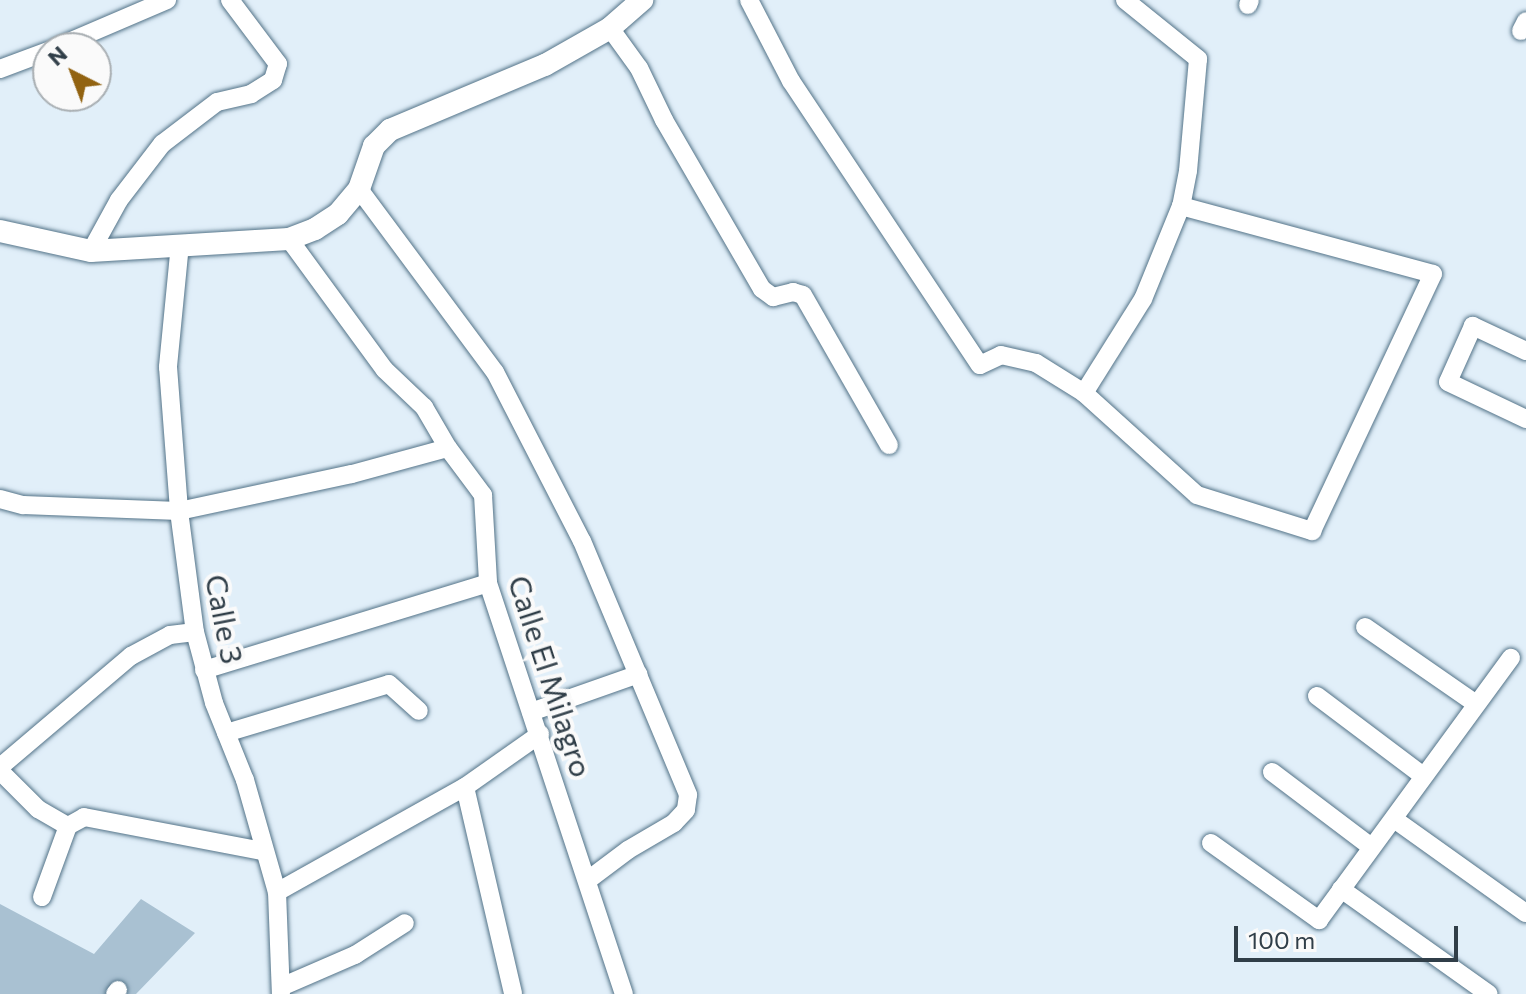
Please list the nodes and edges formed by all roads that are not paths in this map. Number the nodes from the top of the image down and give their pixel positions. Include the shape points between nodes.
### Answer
1 (167, 0) edge
2 (230, 0) edge
3 (642, 0) edge
4 (749, 0) edge
5 (1125, 0) edge
6 (610, 28) junction
7 (92, 32) edge
8 (32, 57) edge
9 (0, 69) edge
10 (359, 189) junction
11 (1181, 206) junction
12 (0, 231) edge
13 (289, 239) junction
14 (180, 244) junction
15 (91, 251) junction
16 (1526, 351) edge
17 (1084, 393) junction
18 (1526, 419) edge
19 (889, 445) dead end
20 (448, 448) junction
21 (0, 499) edge
22 (179, 511) junction
23 (488, 583) junction
24 (1365, 627) dead end
25 (195, 632) junction
26 (1511, 658) dead end
27 (204, 670) junction
28 (639, 674) junction
29 (1317, 696) dead end
30 (1476, 704) junction
31 (419, 711) dead end
32 (531, 712) junction
33 (226, 733) junction
34 (540, 734) junction
35 (0, 769) edge
36 (1272, 772) dead end
37 (1423, 776) junction
38 (465, 787) junction
39 (1394, 819) junction
40 (68, 826) junction
41 (1211, 843) dead end
42 (1371, 847) junction
43 (263, 851) junction
44 (588, 880) junction
45 (1341, 889) junction
46 (277, 892) junction
47 (42, 897) dead end
48 (1526, 913) edge
49 (405, 923) dead end
50 (281, 991) edge
51 (513, 994) edge
52 (624, 994) edge
53 (1489, 994) edge

1 - 7 street
2 - 15 street via 278,64 273,80 251,94 217,102 162,144 119,200
3 - 6 street
4 - 17 street via 791,81 980,365 1001,355 1036,363
5 - 11 street via 1198,59
6 - 10 street via 545,65 390,130 374,146
6 - 19 street via 639,68 762,289 773,297 803,295
8 - 9 street
10 - 13 street via 338,214
10 - 28 street via 495,372 582,541
11 - 17 street via 1143,299
11 - 17 street via 1433,274 1312,531 1197,495
12 - 15 street
13 - 14 street
13 - 20 street, Calle El Milagro via 385,370 424,407
14 - 15 street
14 - 22 street, Calle 3 via 168,367
16 - 18 street via 1473,326 1448,382
20 - 22 street
20 - 23 street, Calle El Milagro via 483,495
21 - 22 street via 23,505
22 - 25 street, Calle 3
23 - 27 street
23 - 32 street, Calle El Milagro
24 - 30 street
25 - 27 street, Calle 3
25 - 35 street via 170,635 131,656
26 - 30 street
27 - 33 street, Calle 3
28 - 32 street
28 - 44 street via 678,766 688,806 674,823
29 - 37 street
30 - 37 street
31 - 33 street via 389,684
32 - 34 street, Calle El Milagro
33 - 43 street, Calle 3 via 245,780
34 - 38 street
34 - 44 street, Calle El Milagro
35 - 40 street via 38,809
36 - 42 street
37 - 39 street
38 - 46 street
38 - 51 street
39 - 42 street
39 - 48 street
40 - 43 street via 84,817
40 - 47 street
41 - 45 street via 1319,920
42 - 45 street
43 - 46 street, Calle 3
44 - 52 street, Calle El Milagro
45 - 53 street
46 - 50 street, Calle 3
49 - 50 street via 355,955

